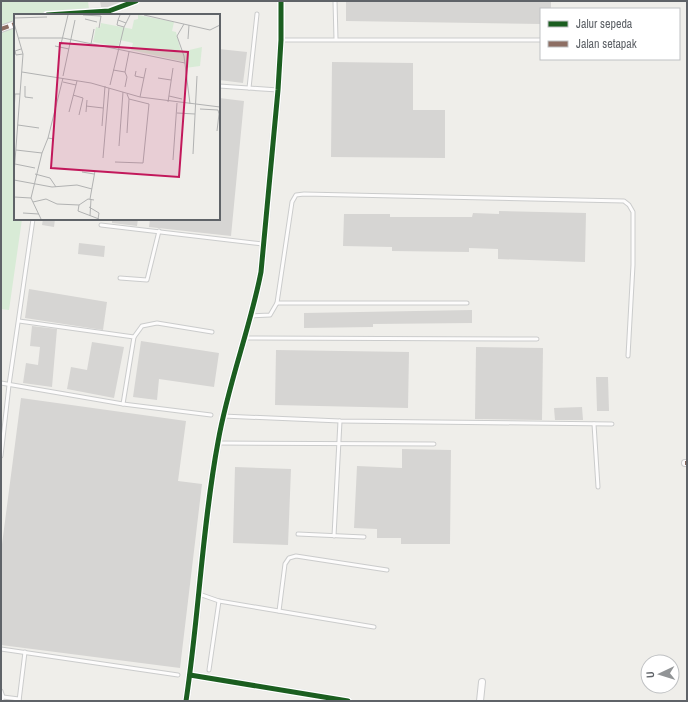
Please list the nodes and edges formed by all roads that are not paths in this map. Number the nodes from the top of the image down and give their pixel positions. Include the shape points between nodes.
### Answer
1 (136, 1) edge
2 (281, 1) edge
3 (335, 1) edge
4 (60, 14) edge
5 (257, 14) dead end
6 (14, 24) edge
7 (1, 29) edge
8 (336, 39) junction
9 (281, 40) junction
10 (540, 40) edge
11 (220, 86) edge
12 (249, 88) junction
13 (278, 90) junction
14 (33, 220) edge
15 (101, 225) dead end
16 (159, 231) junction
17 (265, 244) junction
18 (120, 278) dead end
19 (277, 303) junction
20 (467, 303) dead end
21 (251, 316) junction
22 (19, 321) junction
23 (212, 332) dead end
24 (134, 337) junction
25 (244, 338) junction
26 (538, 339) dead end
27 (628, 356) dead end
28 (1, 383) edge
29 (9, 385) junction
30 (124, 404) junction
31 (211, 415) dead end
32 (223, 416) junction
33 (340, 421) junction
34 (594, 424) junction
35 (612, 424) dead end
36 (339, 442) junction
37 (217, 443) junction
38 (434, 444) dead end
39 (1, 456) edge
40 (598, 487) dead end
41 (298, 534) dead end
42 (334, 536) junction
43 (364, 537) dead end
44 (387, 570) dead end
45 (199, 594) junction
46 (219, 601) junction
47 (279, 611) junction
48 (374, 627) dead end
49 (1, 649) edge
50 (25, 652) junction
51 (209, 670) dead end
52 (178, 675) dead end
53 (190, 675) junction
54 (482, 682) dead end
55 (1, 692) edge
56 (3, 697) junction
57 (19, 700) edge
58 (1, 701) edge
59 (186, 701) edge
60 (348, 701) edge
61 (480, 701) edge

1 - 4 street via 109,11
2 - 9 street
3 - 8 lane
5 - 12 lane
6 - 7 street
8 - 9 lane
8 - 10 lane
9 - 13 street
11 - 12 lane
12 - 13 lane
13 - 17 street
14 - 22 lane
15 - 16 lane
16 - 17 lane
16 - 18 lane via 147,280
17 - 21 street
19 - 20 lane
19 - 21 lane via 270,315
19 - 27 lane via 292,202 296,195 624,201 632,212 633,226
21 - 25 street
22 - 24 lane
22 - 29 lane
23 - 24 lane via 157,324 142,326
24 - 30 lane
25 - 26 lane
25 - 32 street
28 - 29 lane
29 - 30 lane
29 - 39 lane
30 - 31 lane
32 - 33 lane
32 - 37 street
33 - 34 lane
33 - 36 lane
34 - 35 lane
34 - 40 lane
36 - 37 lane
36 - 38 lane
36 - 42 lane
37 - 45 street via 206,516
41 - 42 lane
42 - 43 lane
44 - 47 lane via 296,556 289,558 285,564
45 - 46 lane
45 - 53 street
46 - 47 lane
46 - 51 lane
47 - 48 lane
49 - 50 lane
50 - 52 lane
50 - 57 lane
53 - 59 street
53 - 60 street
54 - 61 street
55 - 56 lane
56 - 57 lane
56 - 58 lane

